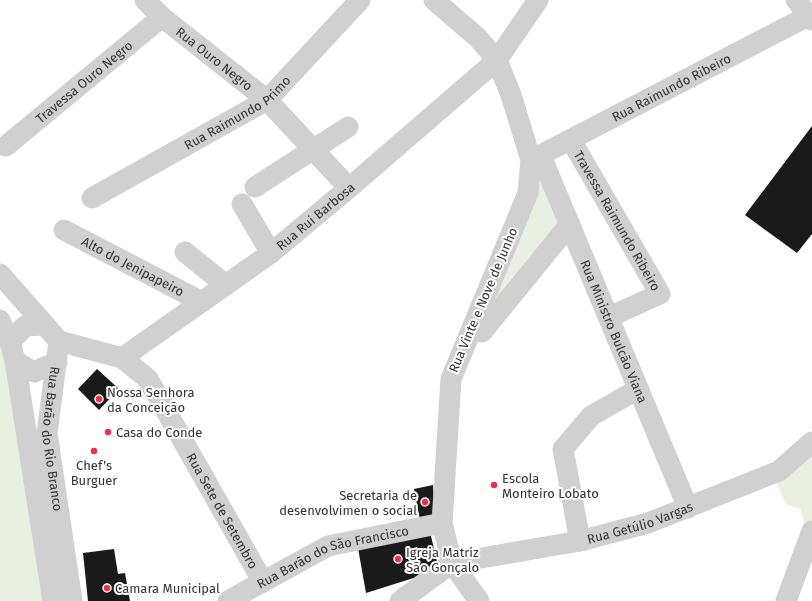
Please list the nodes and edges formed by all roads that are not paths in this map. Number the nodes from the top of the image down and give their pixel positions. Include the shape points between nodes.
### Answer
1 (145, 0) edge
2 (360, 0) edge
3 (434, 0) edge
4 (538, 0) edge
5 (807, 13) edge
6 (162, 17) junction
7 (497, 60) junction
8 (268, 100) junction
9 (348, 127) dead end
10 (571, 140) junction
11 (6, 146) dead end
12 (313, 149) junction
13 (536, 158) junction
14 (255, 187) dead end
15 (349, 188) junction
16 (92, 198) dead end
17 (242, 204) dead end
18 (570, 224) junction
19 (64, 230) dead end
20 (185, 252) dead end
21 (271, 253) junction
22 (0, 274) edge
23 (226, 285) junction
24 (202, 302) junction
25 (608, 317) junction
26 (0, 320) edge
27 (45, 325) junction
28 (482, 332) dead end
29 (60, 341) junction
30 (12, 351) junction
31 (122, 358) junction
32 (56, 362) junction
33 (638, 389) junction
34 (812, 442) edge
35 (688, 508) junction
36 (442, 524) junction
37 (812, 531) edge
38 (580, 541) junction
39 (452, 563) junction
40 (263, 582) junction
41 (53, 601) edge
42 (72, 601) edge
43 (228, 601) edge
44 (400, 601) edge
45 (479, 601) edge
46 (786, 601) edge

1 - 6 street, Rua Ouro Negro
2 - 8 street, Rua Raimundo Primo
3 - 7 street, Rua Ministro Bulcão Viana via 478,38
4 - 7 street, Rua Rui Barbosa
5 - 10 street, Rua Raimundo Ribeiro
6 - 8 street, Rua Ouro Negro
6 - 11 street, Travessa Ouro Negro
7 - 13 street, Rua Ministro Bulcão Viana
7 - 15 street, Rua Rui Barbosa
8 - 12 street, Rua Ouro Negro
8 - 16 street, Rua Raimundo Primo
9 - 12 street
10 - 13 street, Rua Raimundo Ribeiro
10 - 25 street, Travessa Raimundo Ribeiro via 660,294
12 - 14 street
12 - 15 street, Rua Ouro Negro
13 - 18 street, Rua Ministro Bulcão Viana
13 - 36 street, Rua Vinte e Nove de Junho via 528,193 451,379
15 - 21 street, Rua Rui Barbosa
17 - 21 street
18 - 25 street, Rua Ministro Bulcão Viana
18 - 28 street, Rua Vinte e Nove de Junho
19 - 24 street, Alto do Jenipapeiro
20 - 23 street
21 - 23 street, Rua Rui Barbosa
22 - 27 street
23 - 24 street, Rua Rui Barbosa
24 - 31 street, Rua Rui Barbosa
25 - 33 street, Rua Ministro Bulcão Viana
26 - 30 street, Rua Barão do Rio Branco
27 - 29 street
27 - 30 street via 25,326
29 - 31 street, Rua Sete de Setembro
29 - 32 street, Rua Barão do Rio Branco
30 - 32 street via 34,372
30 - 41 street, Rua Barão do Rio Branco
31 - 40 street, Rua Sete de Setembro via 148,379
32 - 42 street, Rua Barão do Rio Branco via 47,433
33 - 35 street, Rua Ministro Bulcão Viana
33 - 38 street via 591,416 563,449
34 - 35 street, Rua Getúlio Vargas via 779,471
35 - 38 street, Rua Getúlio Vargas via 648,523
36 - 39 street, Rua Vinte e Nove de Junho
36 - 40 street, Rua Barão do São Francisco via 328,546
37 - 46 street
38 - 39 street, Rua Getúlio Vargas
39 - 44 street
39 - 45 street, Rua Vinte e Nove de Junho
40 - 43 street, Rua Barão do São Francisco

